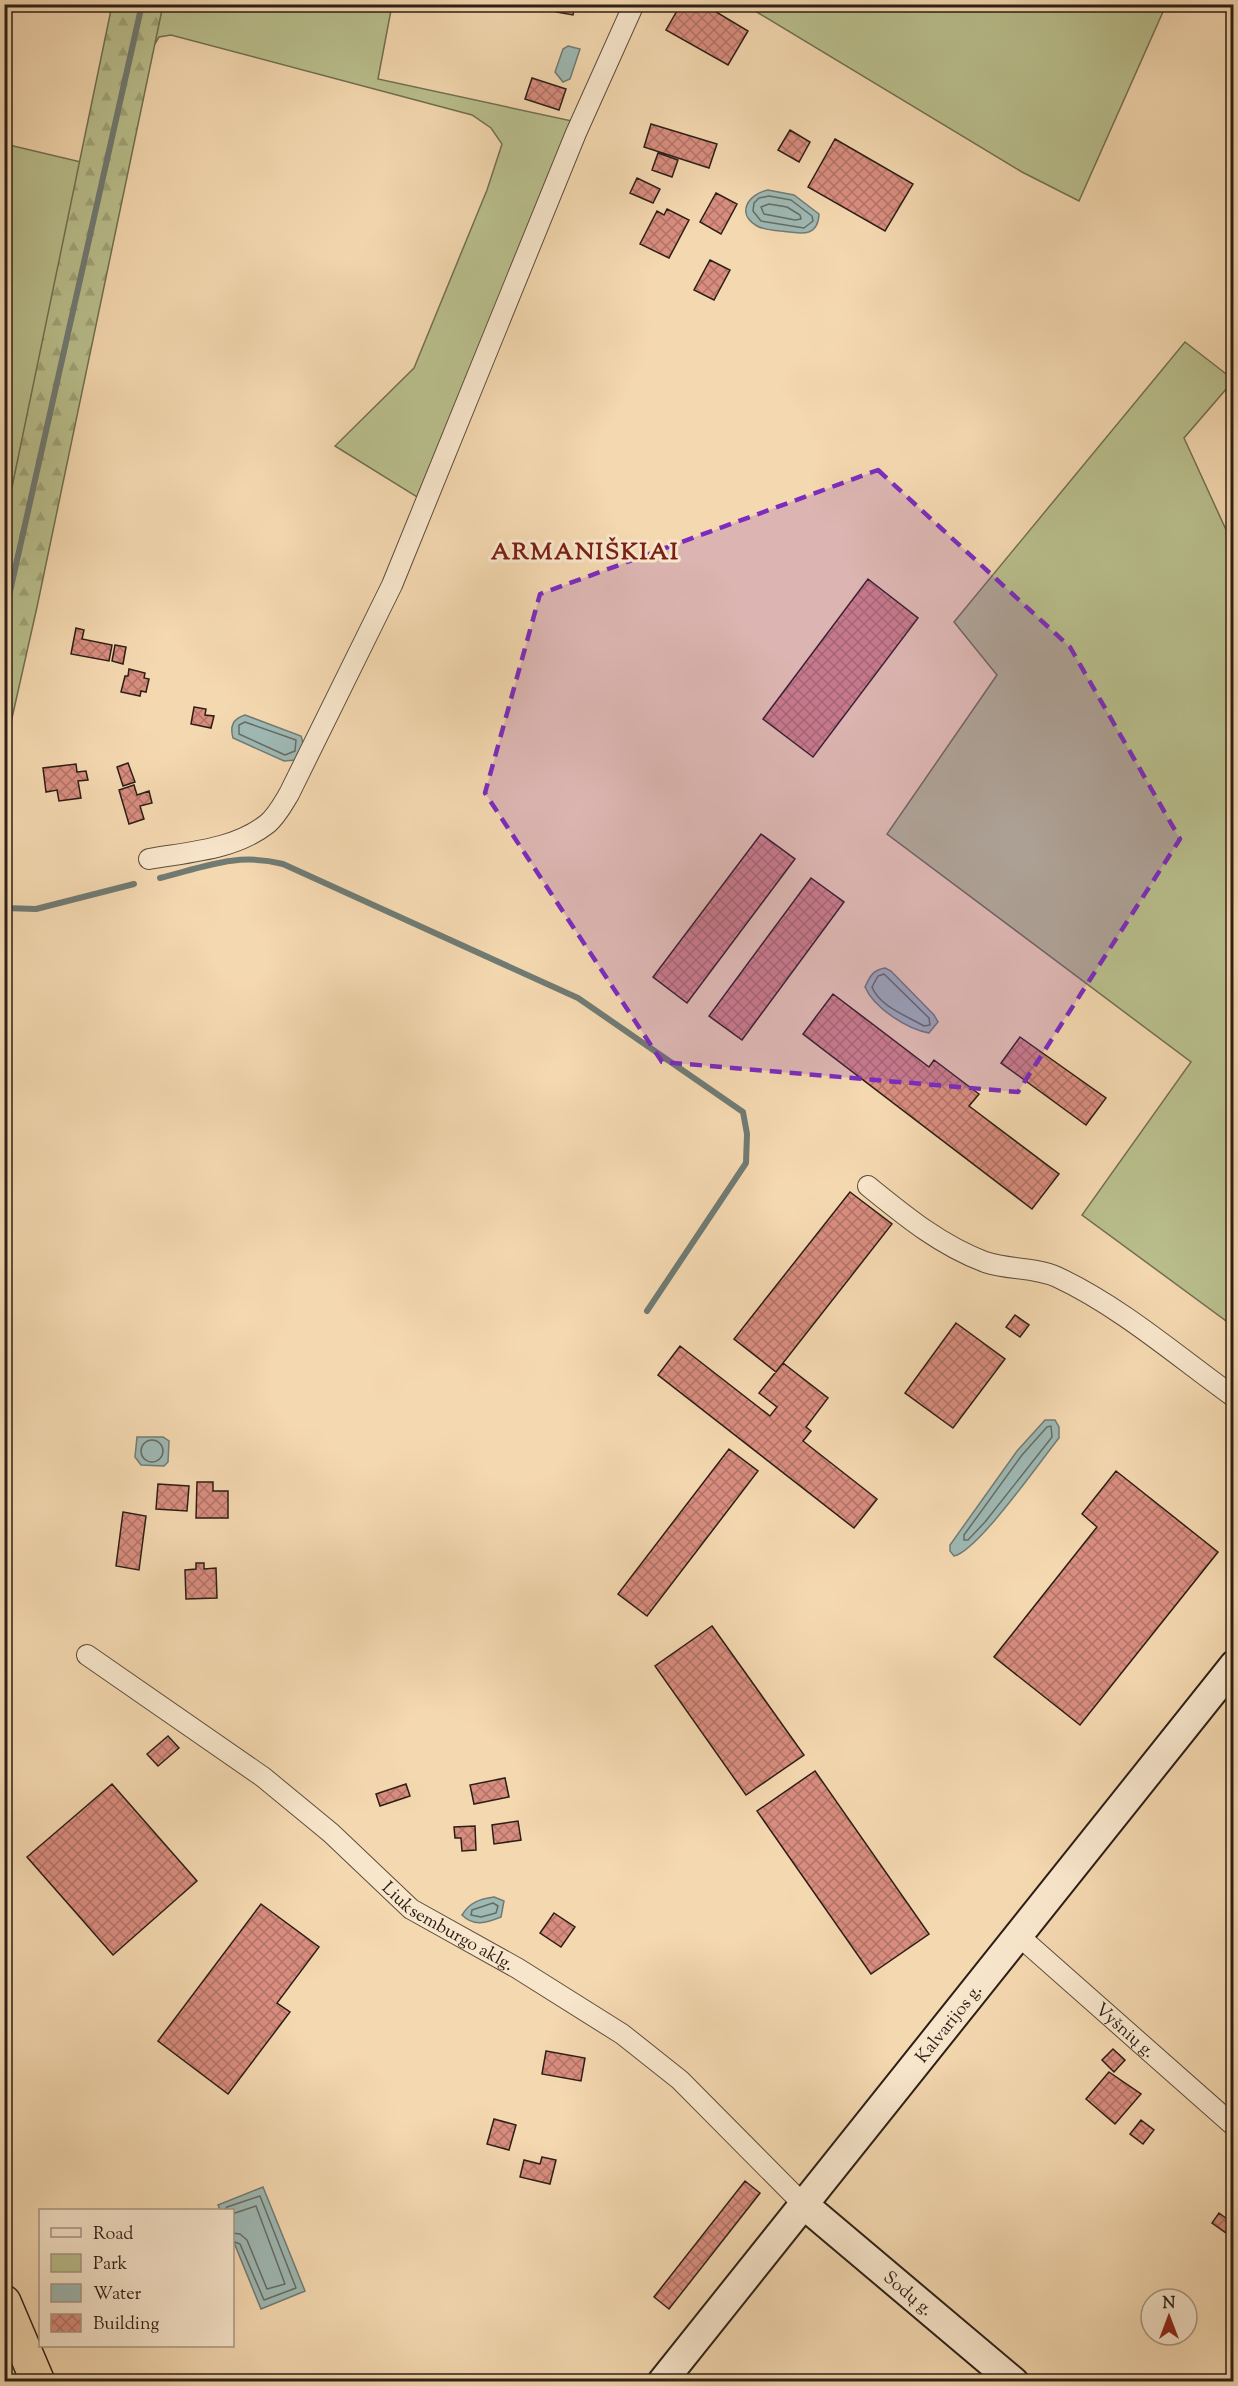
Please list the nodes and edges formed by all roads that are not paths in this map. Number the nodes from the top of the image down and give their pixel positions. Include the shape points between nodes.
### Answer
1 (634, 4) edge
2 (149, 860) dead end
3 (868, 1186) dead end
4 (1233, 1397) edge
5 (87, 1654) dead end
6 (1229, 1681) edge
7 (1019, 1936) junction
8 (1233, 2126) edge
9 (803, 2204) junction
10 (4, 2302) edge
11 (38, 2382) edge
12 (662, 2382) edge
13 (1014, 2382) edge

1 - 2 street via 576,133 392,585 289,794 269,823 248,837
3 - 4 street via 951,1248 988,1263 1054,1276 1095,1297
5 - 9 street, Liuksemburgo aklg. via 262,1777 332,1833 411,1909 517,1968 622,2034 680,2080
6 - 7 main road, Kalvarijos g.
7 - 8 street, Vyšnių g.
7 - 9 main road, Kalvarijos g.
9 - 12 main road, Kalvarijos g.
9 - 13 main road, Sodų g.
10 - 11 highway

